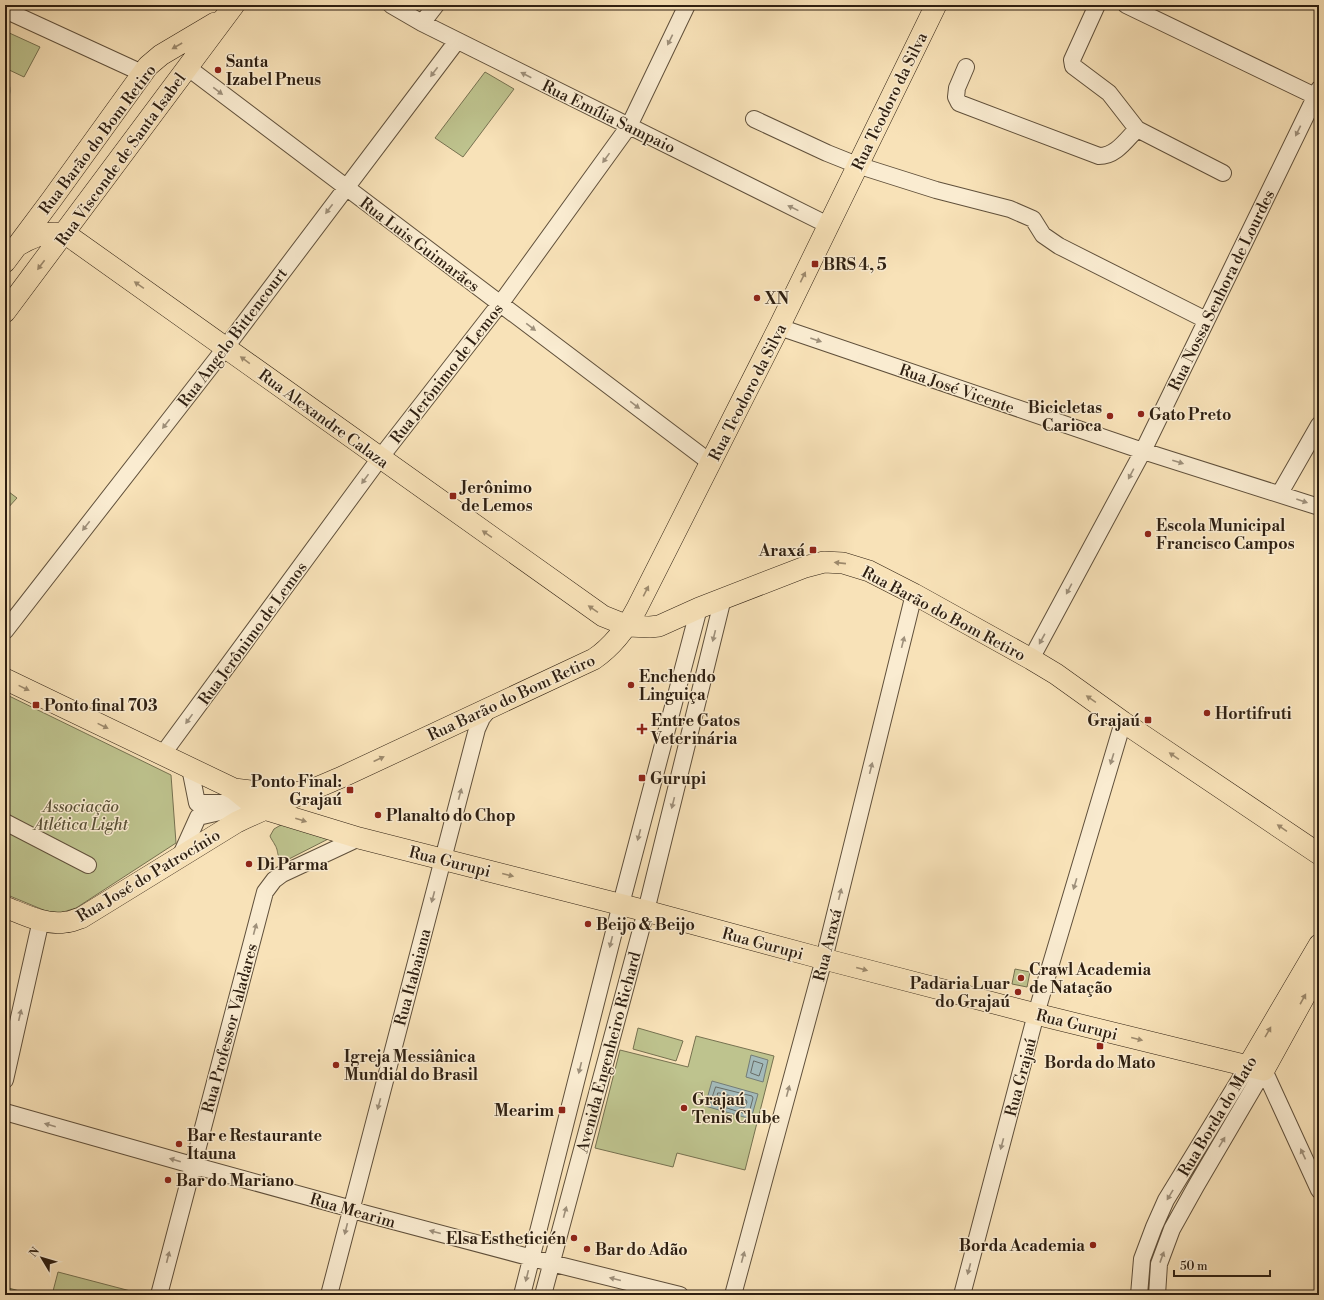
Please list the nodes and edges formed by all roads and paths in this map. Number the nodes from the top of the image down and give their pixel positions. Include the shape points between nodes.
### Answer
1 (391, 5) edge
2 (436, 5) edge
3 (687, 5) edge
4 (936, 5) edge
5 (1097, 5) edge
6 (1126, 5) edge
7 (5, 10) edge
8 (228, 12) edge
9 (422, 23) junction
10 (457, 41) junction
11 (187, 67) junction
12 (966, 67) dead end
13 (142, 73) junction
14 (1317, 92) edge
15 (754, 119) dead end
16 (628, 126) junction
17 (1137, 129) junction
18 (857, 166) junction
19 (1223, 173) dead end
20 (345, 188) junction
21 (828, 225) junction
22 (64, 234) junction
23 (11, 254) edge
24 (500, 304) junction
25 (5, 312) edge
26 (1206, 320) junction
27 (779, 327) junction
28 (226, 347) junction
29 (1319, 425) edge
30 (1143, 451) junction
31 (380, 458) junction
32 (711, 463) junction
33 (1280, 493) junction
34 (1319, 506) edge
35 (914, 594) junction
36 (723, 598) junction
37 (699, 608) junction
38 (628, 626) junction
39 (5, 631) edge
40 (1031, 659) junction
41 (5, 679) edge
42 (490, 708) junction
43 (1123, 722) junction
44 (162, 755) junction
45 (190, 768) junction
46 (308, 792) junction
47 (239, 793) junction
48 (255, 813) junction
49 (5, 822) edge
50 (360, 838) junction
51 (1317, 851) edge
52 (443, 859) junction
53 (88, 865) dead end
54 (621, 904) junction
55 (5, 907) edge
56 (646, 910) junction
57 (41, 920) junction
58 (1319, 945) edge
59 (824, 959) junction
60 (1319, 970) edge
61 (1036, 1014) junction
62 (1256, 1068) junction
63 (5, 1080) edge
64 (5, 1112) edge
65 (192, 1166) junction
66 (1180, 1178) junction
67 (1196, 1186) junction
68 (1319, 1190) edge
69 (352, 1209) junction
70 (532, 1258) junction
71 (551, 1264) junction
72 (159, 1295) edge
73 (329, 1295) edge
74 (522, 1295) edge
75 (543, 1295) edge
76 (680, 1295) edge
77 (733, 1295) edge
78 (962, 1295) edge
79 (1139, 1295) edge
80 (1157, 1295) edge

1 - 9 street, Rua Emília Sampaio
2 - 9 street
3 -> 16 street, Rua Jerônimo de Lemos
4 - 18 main road, Rua Teodoro da Silva
5 - 17 street via 1072,60 1073,66 1109,93
6 - 14 street
7 - 13 street
8 - 11 main road, Rua Visconde de Santa Isabel
8 -> 13 main road, Rua Barão do Bom Retiro via 161,55
9 - 10 street, Rua Emília Sampaio
16 -> 10 street, Rua Emília Sampaio
10 -> 20 street, Rua Angelo Bittencourt
11 -> 20 street, Rua Luis Guimarães
11 - 22 main road, Rua Visconde de Santa Isabel
12 - 17 street via 957,88 956,97 959,103 1099,156 1115,152
13 - 23 main road, Rua Barão do Bom Retiro
14 -> 26 street, Rua Nossa Senhora de Lourdes
15 - 18 street
21 -> 16 street, Rua Emília Sampaio
16 -> 24 street, Rua Jerônimo de Lemos
17 - 19 street
18 - 21 main road, Rua Teodoro da Silva
18 - 26 street via 1010,209 1033,220 1043,235 1059,246
20 - 24 street, Rua Luis Guimarães
20 -> 28 street, Rua Angelo Bittencourt
27 -> 21 main road, Rua Teodoro da Silva
22 - 23 main road via 40,235 27,240
22 -> 25 main road, Rua Visconde de Santa Isabel
28 -> 22 main road, Rua Alexandre Calaza
24 - 31 street, Rua Jerônimo de Lemos
24 -> 32 street, Rua Luis Guimarães
26 - 30 street, Rua Nossa Senhora de Lourdes
27 -> 30 street, Rua José Vicente
27 - 32 main road, Rua Teodoro da Silva
31 -> 28 main road, Rua Alexandre Calaza
28 -> 39 street, Rua Angelo Bittencourt
29 - 33 street
30 -> 33 street, Rua José Vicente
30 -> 40 street, Rua Nossa Senhora de Lourdes
38 -> 31 main road, Rua Alexandre Calaza via 594,610
31 -> 44 street, Rua Jerônimo de Lemos
38 -> 32 main road, Rua Teodoro da Silva
33 -> 34 street, Rua José Vicente
35 -> 36 main road, Rua Barão do Bom Retiro via 869,571 843,563 824,562
35 - 40 main road, Rua Barão do Bom Retiro
59 -> 35 street, Rua Araxá
36 - 37 main road, Rua Barão do Bom Retiro
36 -> 56 street, Avenida Engenheiro Richard
37 - 38 main road, Rua Barão do Bom Retiro via 659,626
37 -> 54 street, Avenida Engenheiro Richard
38 - 42 main road, Rua Barão do Bom Retiro via 605,652 594,659
43 -> 40 main road, Rua Barão do Bom Retiro
41 -> 44 main road, Rua Barão do Bom Retiro
46 -> 42 main road, Rua Barão do Bom Retiro
52 -> 42 street, Rua Itabaiana via 477,730
51 -> 43 main road, Rua Barão do Bom Retiro
43 -> 61 street, Rua Grajaú
44 - 45 main road, Rua Barão do Bom Retiro
45 - 47 main road, Rua Barão do Bom Retiro
45 - 47 street via 197,803 230,803
46 - 47 main road, Rua Barão do Bom Retiro
46 - 48 main road, Rua Barão do Bom Retiro
47 - 48 main road, Rua Barão do Bom Retiro
48 -> 50 main road, Rua Gurupi
48 - 57 main road, Rua José do Patrocínio via 81,918 65,923
49 - 53 street
50 - 52 main road, Rua Gurupi
65 -> 50 street, Rua Professor Valadares via 265,892 282,874
52 -> 54 main road, Rua Gurupi
52 -> 69 street, Rua Itabaiana
54 - 56 main road, Rua Gurupi
54 -> 70 street, Avenida Engenheiro Richard
55 - 57 main road, Rua José do Patrocínio
56 - 59 main road, Rua Gurupi
71 -> 56 street, Avenida Engenheiro Richard
63 -> 57 street
62 -> 58 main road, Rua Borda do Mato
59 -> 61 main road, Rua Gurupi
77 -> 59 street, Rua Araxá
62 -> 60 main road, Rua Borda do Mato
61 -> 62 main road, Rua Gurupi
61 -> 78 street, Rua Grajaú
62 - 66 street, Rua Borda do Mato
67 -> 62 street, Rua Borda do Mato
68 -> 62 street
65 -> 64 street, Rua Mearim
65 - 69 street, Rua Mearim
72 -> 65 street, Rua Professor Valadares
66 - 67 street
66 -> 79 street, Rua Borda do Mato via 1166,1200 1142,1260
80 -> 67 street, Rua Borda do Mato via 1159,1264 1172,1230
70 -> 69 street, Rua Mearim
69 -> 73 street, Rua Itabaiana
70 - 71 street, Rua Mearim
70 -> 74 street, Avenida Engenheiro Richard
71 - 75 street, Avenida Engenheiro Richard
76 -> 71 street, Rua Mearim

